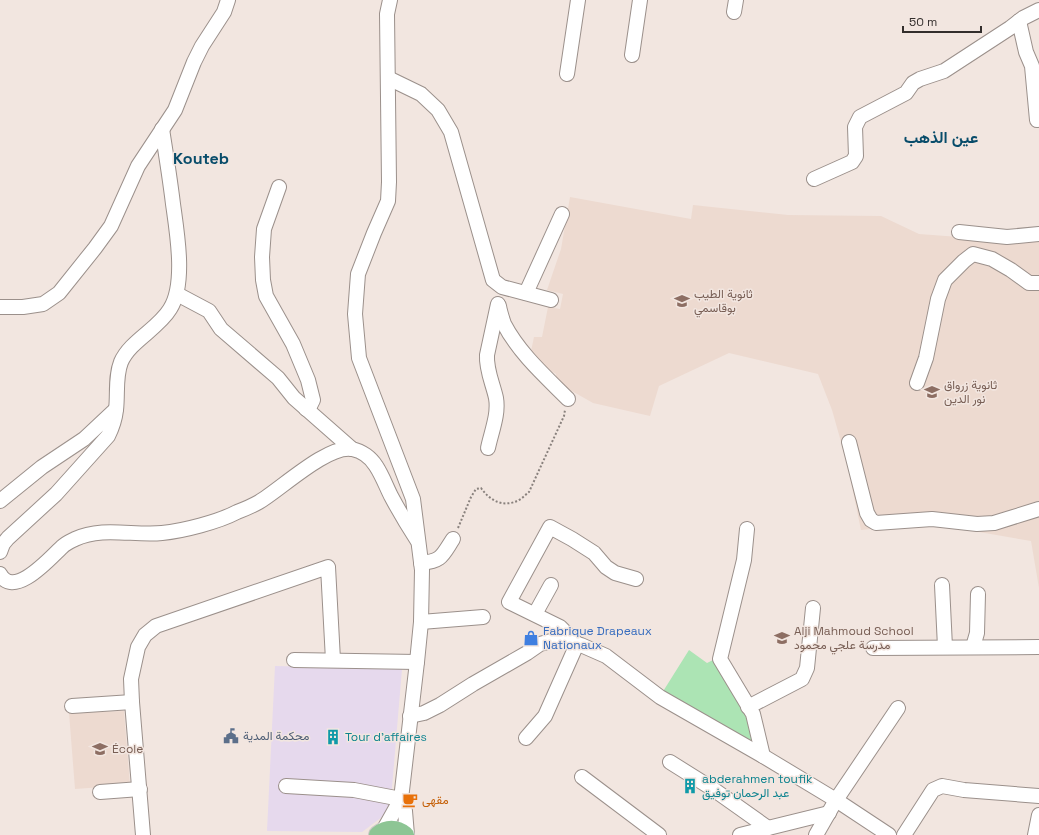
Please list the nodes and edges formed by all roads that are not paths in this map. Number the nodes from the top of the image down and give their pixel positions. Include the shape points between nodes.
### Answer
1 (228, 0) edge
2 (390, 0) edge
3 (578, 0) edge
4 (640, 0) edge
5 (1039, 10) edge
6 (1019, 21) junction
7 (632, 55) dead end
8 (567, 74) dead end
9 (388, 78) junction
10 (1037, 120) dead end
11 (162, 129) junction
12 (814, 178) dead end
13 (279, 187) dead end
14 (562, 214) dead end
15 (959, 232) dead end
16 (1039, 234) edge
17 (493, 280) junction
18 (1039, 284) edge
19 (526, 293) junction
20 (177, 294) junction
21 (551, 300) dead end
22 (498, 304) junction
23 (0, 307) edge
24 (917, 383) dead end
25 (568, 399) road end
26 (116, 409) junction
27 (306, 409) junction
28 (849, 442) dead end
29 (488, 448) dead end
30 (352, 449) junction
31 (0, 501) edge
32 (1039, 509) edge
33 (747, 529) dead end
34 (453, 539) road end
35 (419, 544) junction
36 (0, 552) edge
37 (421, 563) junction
38 (0, 574) edge
39 (636, 579) dead end
40 (551, 585) dead end
41 (942, 586) dead end
42 (978, 594) dead end
43 (813, 608) dead end
44 (534, 614) junction
45 (483, 617) dead end
46 (421, 622) junction
47 (577, 644) junction
48 (945, 647) junction
49 (1039, 647) edge
50 (873, 648) dead end
51 (973, 648) junction
52 (294, 660) dead end
53 (333, 660) junction
54 (417, 662) junction
55 (132, 702) junction
56 (72, 706) dead end
57 (748, 707) junction
58 (898, 708) dead end
59 (410, 716) junction
60 (526, 738) dead end
61 (763, 756) junction
62 (670, 762) dead end
63 (582, 777) dead end
64 (286, 786) dead end
65 (140, 789) junction
66 (100, 792) dead end
67 (1039, 796) edge
68 (401, 799) junction
69 (836, 800) junction
70 (829, 813) junction
71 (1039, 815) edge
72 (768, 828) junction
73 (379, 834) edge
74 (144, 835) edge
75 (406, 835) edge
76 (659, 835) edge
77 (740, 835) edge
78 (816, 835) edge
79 (889, 835) edge
80 (904, 835) edge
81 (1035, 835) edge

1 - 11 street via 224,12 202,46 175,110
2 - 9 street via 387,14
3 - 8 street
4 - 7 street
5 - 6 street
6 - 10 street via 1032,66
6 - 12 street via 944,71 920,79 913,83 906,93 860,117 855,127 856,156 852,162
9 - 17 street via 421,94 438,110 451,132
9 - 35 street via 388,201 358,274 355,314 359,358 413,500
11 - 20 street via 179,249
11 - 23 street via 138,166 112,226 59,293 43,304
13 - 27 street via 264,229 263,280 266,296 293,344 308,380 313,400
14 - 19 street
15 - 16 street via 1008,237
17 - 19 street via 502,287
17 - 22 street
18 - 24 street via 1029,283 992,259 973,254 964,261 945,280 938,299 926,358
19 - 21 street
20 - 26 street via 164,318 128,350 121,361
20 - 27 street via 209,311 221,329 278,378
22 - 25 street via 514,340 531,362
22 - 29 street via 487,355 497,409
26 - 31 street via 84,439 42,467
26 - 36 street via 108,436 56,494 8,538
27 - 30 street
28 - 32 street via 867,513 876,523 932,519 977,524 994,523
30 - 35 street via 365,454 376,466
30 - 38 street via 336,450 259,502 233,515 191,528 162,533 96,533 64,545 24,580 11,582 2,579
33 - 57 street via 744,560 720,659
34 - 37 street via 439,559
35 - 37 street
37 - 46 street
39 - 44 street via 615,573 594,553 550,527 509,602
40 - 44 street
41 - 48 street
42 - 51 street via 977,634
43 - 57 street via 806,668 802,679
44 - 47 street via 560,627
45 - 46 street
46 - 54 street
47 - 59 street via 566,641 540,644 440,705 424,713
47 - 60 street via 545,716
47 - 61 street via 606,656 660,697
48 - 50 street
48 - 51 street
49 - 51 street
52 - 53 street
53 - 54 street
53 - 55 street via 328,567 156,626 145,635 138,647 131,679
54 - 59 street
55 - 56 street
55 - 65 street
57 - 61 street via 753,714
58 - 69 street
59 - 68 street
61 - 69 street
62 - 72 street
63 - 76 street
64 - 68 street via 354,790
65 - 66 street
65 - 74 street
67 - 80 street via 942,786 933,790
68 - 73 street
68 - 75 street via 405,811
69 - 70 street
69 - 79 street
70 - 72 street
70 - 78 street
71 - 81 street
72 - 77 street
73 - 75 main road via 394,829

